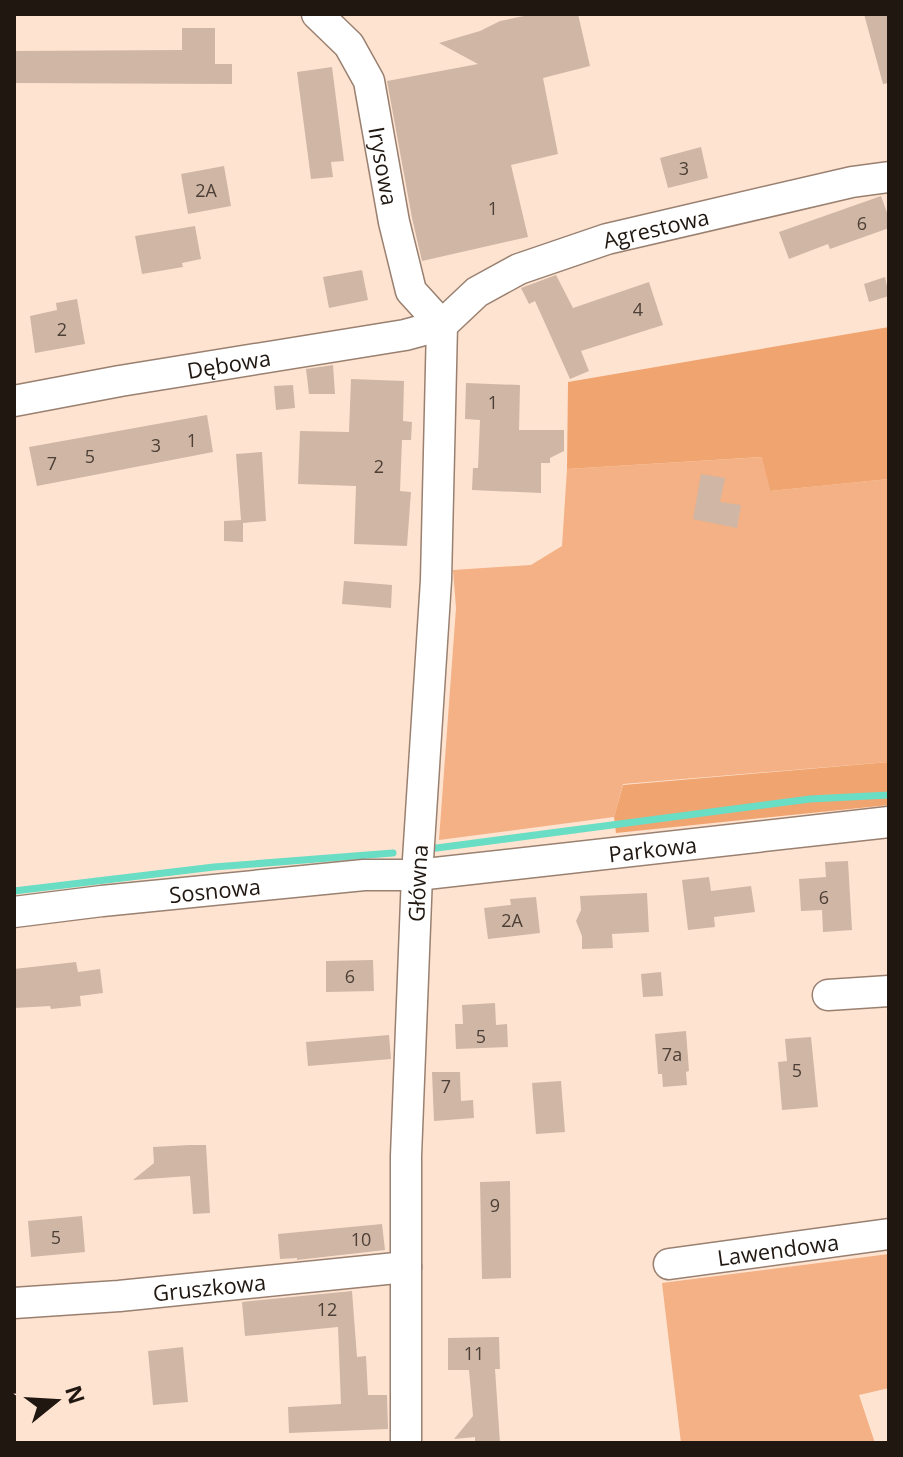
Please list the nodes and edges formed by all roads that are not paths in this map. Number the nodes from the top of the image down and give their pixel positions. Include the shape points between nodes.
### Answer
1 (317, 14) edge
2 (889, 177) edge
3 (442, 325) junction
4 (14, 401) edge
5 (889, 822) edge
6 (417, 875) junction
7 (14, 912) edge
8 (889, 991) edge
9 (828, 995) dead end
10 (889, 1234) edge
11 (669, 1264) dead end
12 (406, 1267) junction
13 (14, 1303) edge
14 (406, 1443) edge

1 - 3 street, Irysowa via 349,45 369,81 411,291
2 - 3 street, Agrestowa via 607,239 519,269 477,292
3 - 4 street, Dębowa
3 - 6 street, Główna via 436,580
5 - 6 street, Parkowa
6 - 7 street, Sosnowa via 349,877
6 - 12 street, Główna
8 - 9 street
10 - 11 street, Lawendowa
12 - 13 street, Gruszkowa
12 - 14 street, Główna

